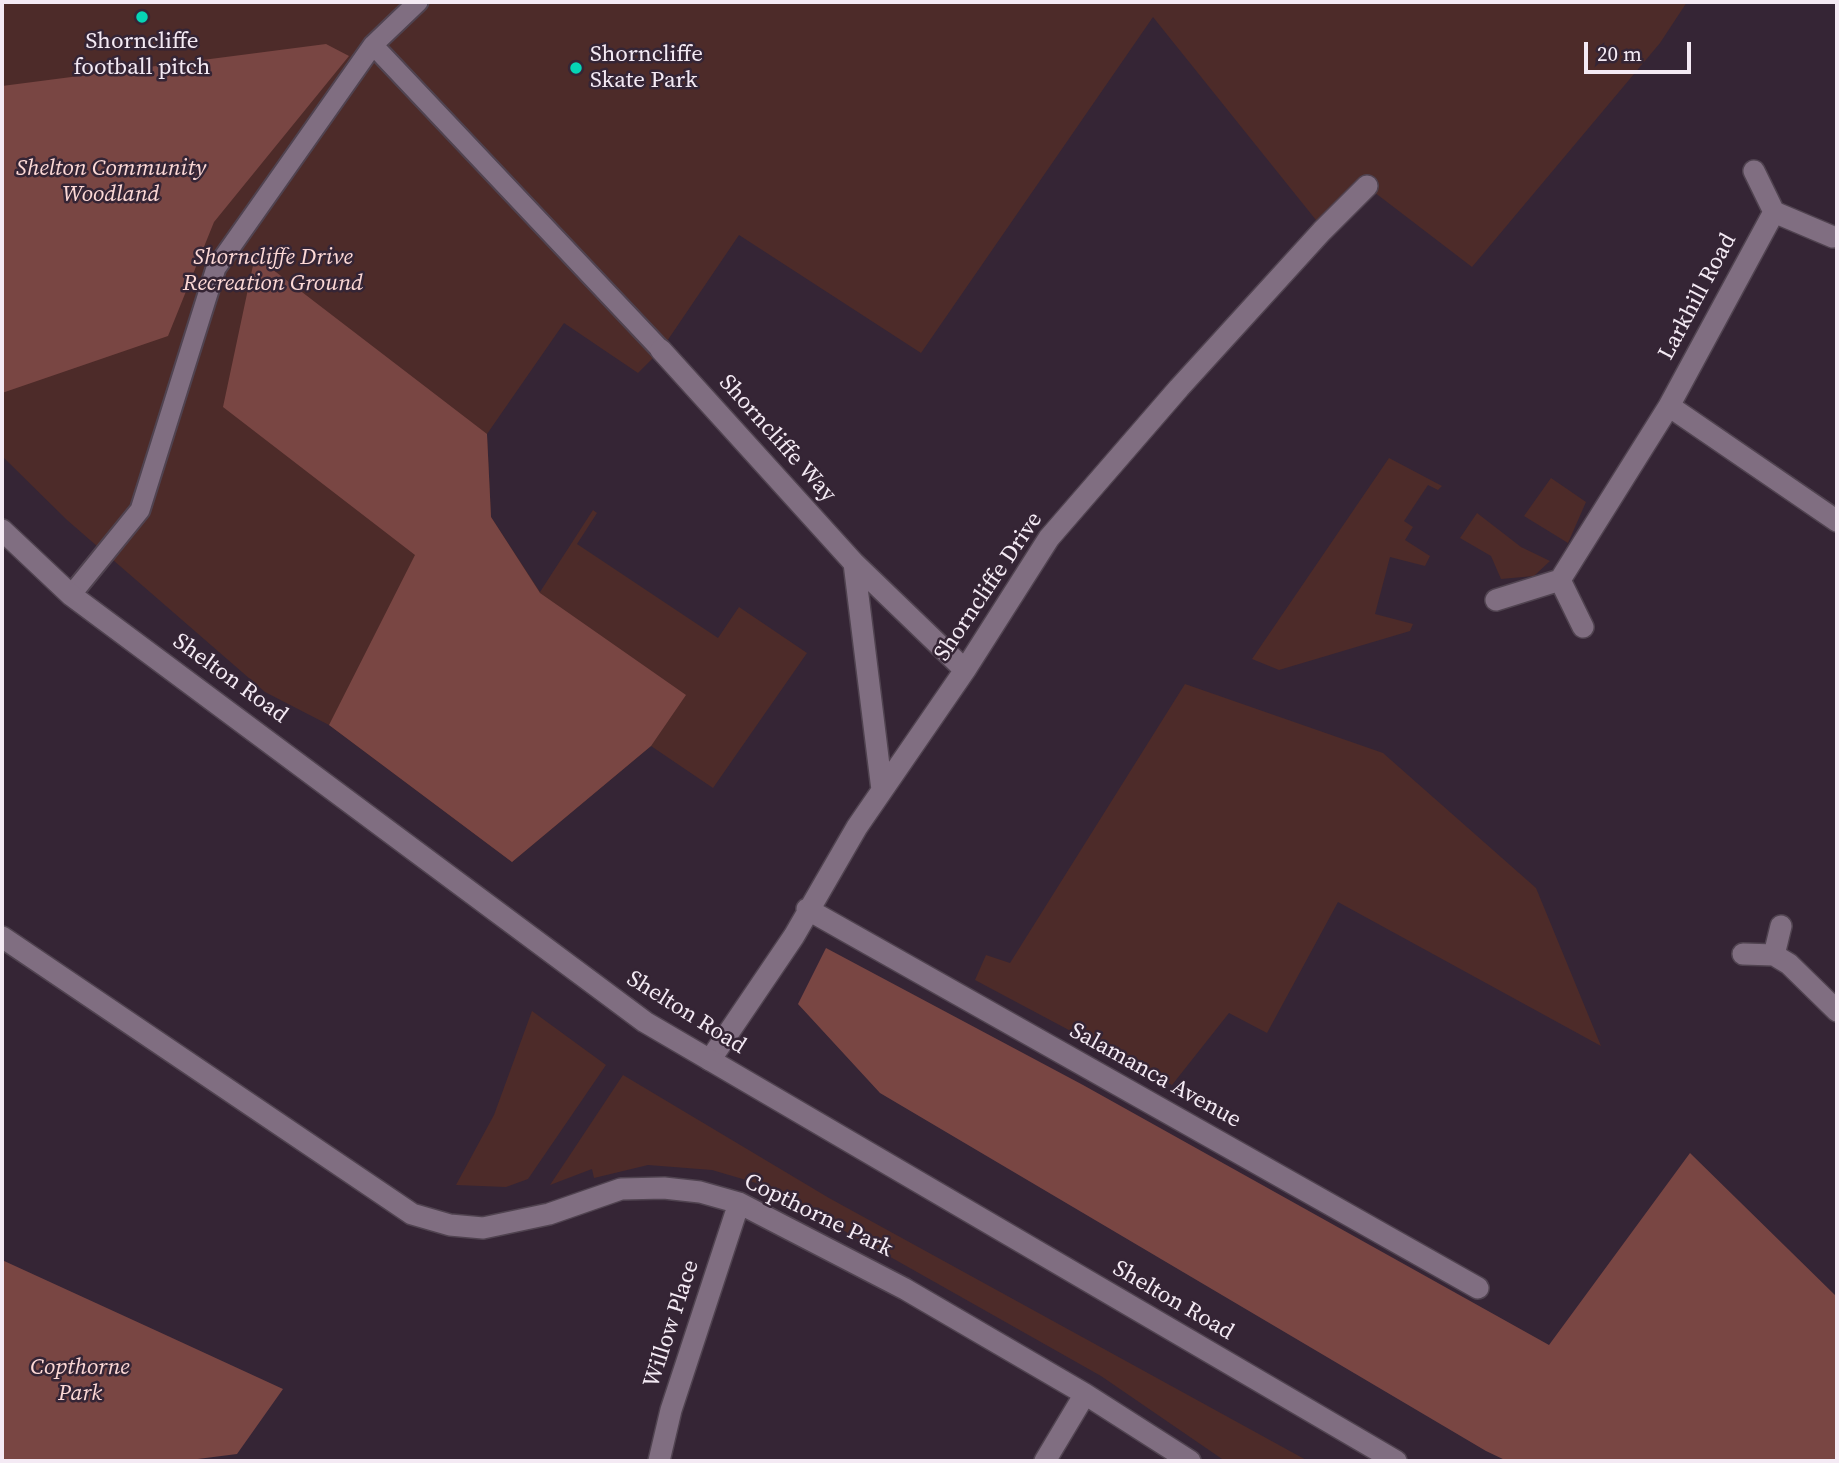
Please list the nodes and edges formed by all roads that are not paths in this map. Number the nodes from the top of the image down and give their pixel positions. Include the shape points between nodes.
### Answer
1 (418, 2) edge
2 (373, 46) junction
3 (1754, 171) dead end
4 (1367, 186) dead end
5 (1774, 212) junction
6 (1833, 237) dead end
7 (661, 351) joint
8 (1669, 406) junction
9 (1837, 521) edge
10 (2, 530) edge
11 (854, 563) junction
12 (1560, 580) junction
13 (71, 595) junction
14 (1496, 600) dead end
15 (1583, 627) dead end
16 (965, 670) junction
17 (882, 790) junction
18 (807, 909) junction
19 (1781, 926) dead end
20 (2, 937) edge
21 (1743, 954) dead end
22 (1774, 955) junction
23 (1837, 1011) edge
24 (710, 1060) junction
25 (739, 1203) junction
26 (1478, 1287) dead end
27 (1085, 1394) junction
28 (659, 1461) edge
29 (1045, 1461) edge
30 (1190, 1461) edge
31 (1396, 1461) edge

1 - 2 lane
2 - 7 lane
2 - 13 lane via 216,268 140,510
3 - 5 street
4 - 16 street, Shorncliffe Drive via 1178,388 1049,538
5 - 6 street
5 - 8 street, Larkhill Road
7 - 11 street, Shorncliffe Way
8 - 9 street
8 - 12 street, Larkhill Road
10 - 13 street, Shelton Road
11 - 16 street, Shorncliffe Way
11 - 17 street
12 - 14 street
12 - 15 street
13 - 24 street, Shelton Road via 645,1022
16 - 17 street, Shorncliffe Drive
17 - 18 street, Shorncliffe Drive
18 - 24 street, Shorncliffe Drive via 794,936
18 - 26 street, Salamanca Avenue
19 - 22 street
20 - 25 street, Copthorne Park via 412,1213 450,1225 483,1228 550,1214 621,1189 700,1192
21 - 22 street
22 - 23 street
24 - 31 street, Shelton Road
25 - 27 street, Copthorne Park via 905,1289
25 - 28 street, Willow Place via 671,1410
27 - 29 street
27 - 30 street, Copthorne Park

